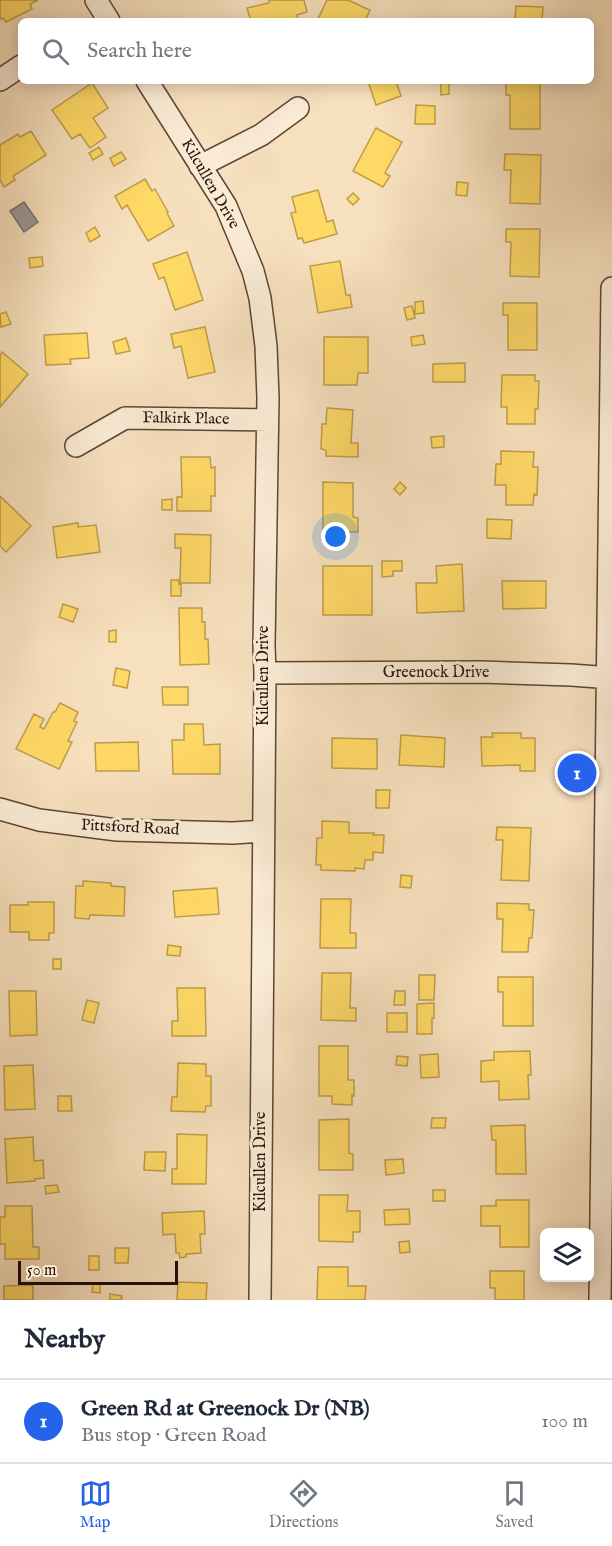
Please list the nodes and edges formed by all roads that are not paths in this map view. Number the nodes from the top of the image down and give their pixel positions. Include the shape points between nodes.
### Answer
1 (18, 68) edge
2 (0, 80) edge
3 (149, 84) edge
4 (298, 108) dead end
5 (200, 166) junction
6 (612, 288) edge
7 (267, 420) junction
8 (76, 446) dead end
9 (265, 673) junction
10 (610, 678) edge
11 (0, 809) edge
12 (263, 831) junction
13 (260, 1300) edge
14 (600, 1300) edge

1 - 2 street
3 - 5 street, Kilcullen Drive
4 - 5 street via 261,135
5 - 7 street, Kilcullen Drive via 226,206 253,271 266,346
6 - 10 street
7 - 8 street, Falkirk Place via 125,418
7 - 9 street, Kilcullen Drive
9 - 10 street, Greenock Drive via 481,672
9 - 12 street, Kilcullen Drive
10 - 14 street
11 - 12 street, Pittsford Road via 39,820 117,830
12 - 13 street, Kilcullen Drive

